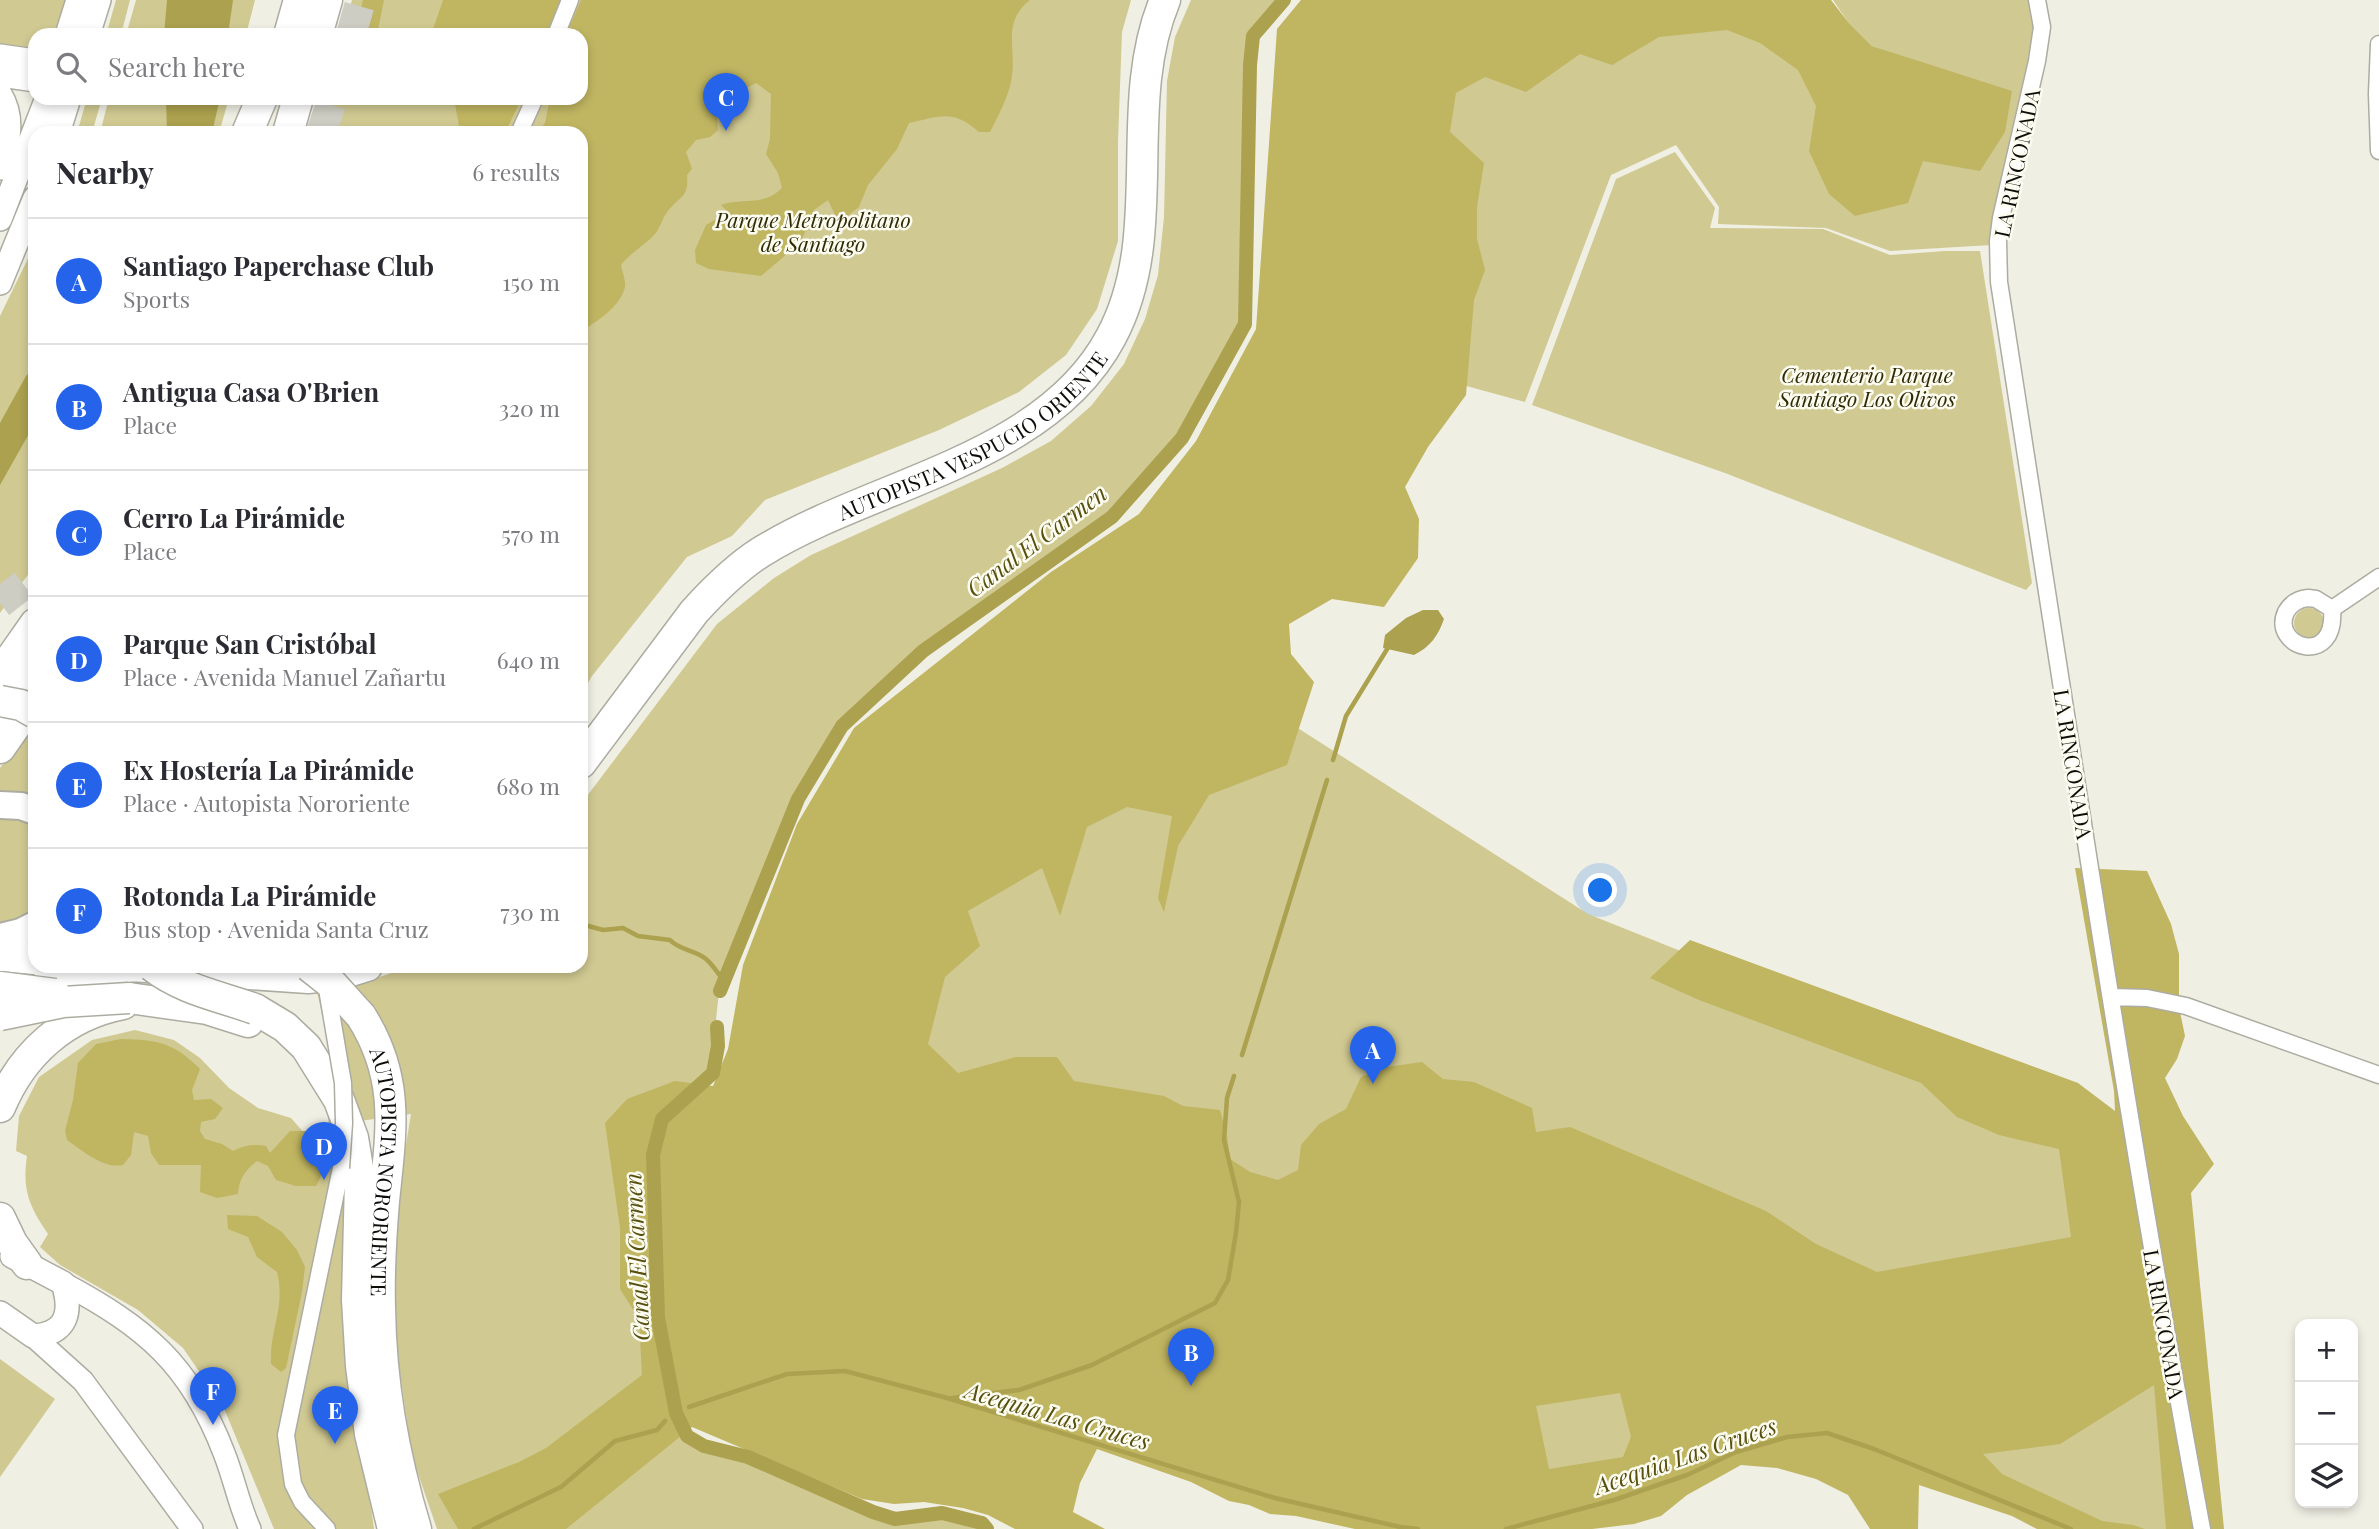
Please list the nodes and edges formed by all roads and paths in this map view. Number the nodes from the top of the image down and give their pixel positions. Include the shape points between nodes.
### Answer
1 (78, 0) edge
2 (99, 0) edge
3 (299, 0) edge
4 (327, 0) edge
5 (570, 0) edge
6 (1165, 0) edge
7 (2037, 0) edge
8 (69, 28) edge
9 (90, 28) edge
10 (291, 28) edge
11 (319, 28) edge
12 (559, 28) edge
13 (2379, 44) edge
14 (0, 56) edge
15 (28, 60) edge
16 (0, 75) edge
17 (28, 79) edge
18 (0, 94) edge
19 (44, 105) edge
20 (67, 105) edge
21 (259, 105) edge
22 (268, 105) edge
23 (296, 105) edge
24 (532, 105) edge
25 (36, 126) edge
26 (60, 126) edge
27 (250, 126) edge
28 (262, 126) edge
29 (290, 126) edge
30 (522, 126) edge
31 (28, 147) edge
32 (2379, 151) edge
33 (0, 168) edge
34 (28, 215) edge
35 (0, 219) edge
36 (0, 283) edge
37 (2379, 577) edge
38 (2332, 609) dead end
39 (28, 634) edge
40 (0, 674) edge
41 (28, 678) edge
42 (0, 701) edge
43 (28, 708) edge
44 (28, 709) edge
45 (0, 717) edge
46 (0, 748) edge
47 (588, 753) edge
48 (0, 805) edge
49 (28, 808) edge
50 (28, 928) edge
51 (13, 949) edge
52 (78, 973) edge
53 (163, 973) edge
54 (235, 973) edge
55 (318, 973) edge
56 (324, 973) edge
57 (344, 973) edge
58 (0, 987) edge
59 (2111, 998) junction
60 (142, 999) junction
61 (0, 1015) edge
62 (0, 1023) edge
63 (321, 1071) junction
64 (2379, 1075) edge
65 (0, 1107) edge
66 (0, 1218) edge
67 (0, 1250) edge
68 (27, 1264) junction
69 (63, 1283) junction
70 (0, 1313) edge
71 (33, 1335) junction
72 (192, 1529) edge
73 (250, 1529) edge
74 (327, 1529) edge
75 (394, 1529) edge
76 (416, 1529) edge
77 (2202, 1529) edge

1 - 8 main road
2 - 9 main road
3 - 10 highway
4 - 11 highway
5 - 12 street
6 - 47 highway, AUTOPISTA VESPUCIO ORIENTE via 1145,84 1135,267 1119,321 1090,370 1057,404 1020,430 822,520 748,562 694,612
7 - 59 street, LA RINCONADA via 2042,27 2001,218 1999,282
13 - 32 street
14 - 15 main road
16 - 17 main road
18 - 33 main road via 10,122
19 - 25 main road
20 - 26 main road
21 - 27 highway
22 - 28 highway
23 - 29 highway
24 - 30 street
31 - 35 main road
34 - 36 main road
37 - 38 street
39 - 40 highway
41 - 45 highway
42 - 44 highway, bridge
43 - 46 highway
48 - 49 main road
50 - 51 main road via 21,932
52 - 62 highway via 22,999
53 - 63 highway, bridge via 188,988 276,1020 296,1036
54 - 57 highway via 308,978
55 - 76 highway, AUTOPISTA NORORIENTE, bridge via 361,1016 388,1076 392,1108 381,1245 380,1329 398,1462
56 - 74 street, bridge via 343,1083 341,1168 286,1435 293,1484 302,1502
58 - 60 highway, bridge
59 - 64 street via 2147,998 2186,1006
59 - 77 street, LA RINCONADA
60 - 61 highway, bridge via 63,1002
60 - 63 highway via 207,1009 253,1023 285,1041
60 - 65 highway via 97,1011 65,1026 26,1061
63 - 75 highway, AUTOPISTA NORORIENTE via 345,1113 358,1160 359,1344 370,1434
66 - 68 highway
67 - 68 main road
68 - 69 main road
69 - 71 main road via 68,1307 65,1320 52,1332
69 - 73 street via 124,1317 155,1343 186,1379 211,1420
70 - 71 main road
71 - 72 street via 83,1381

